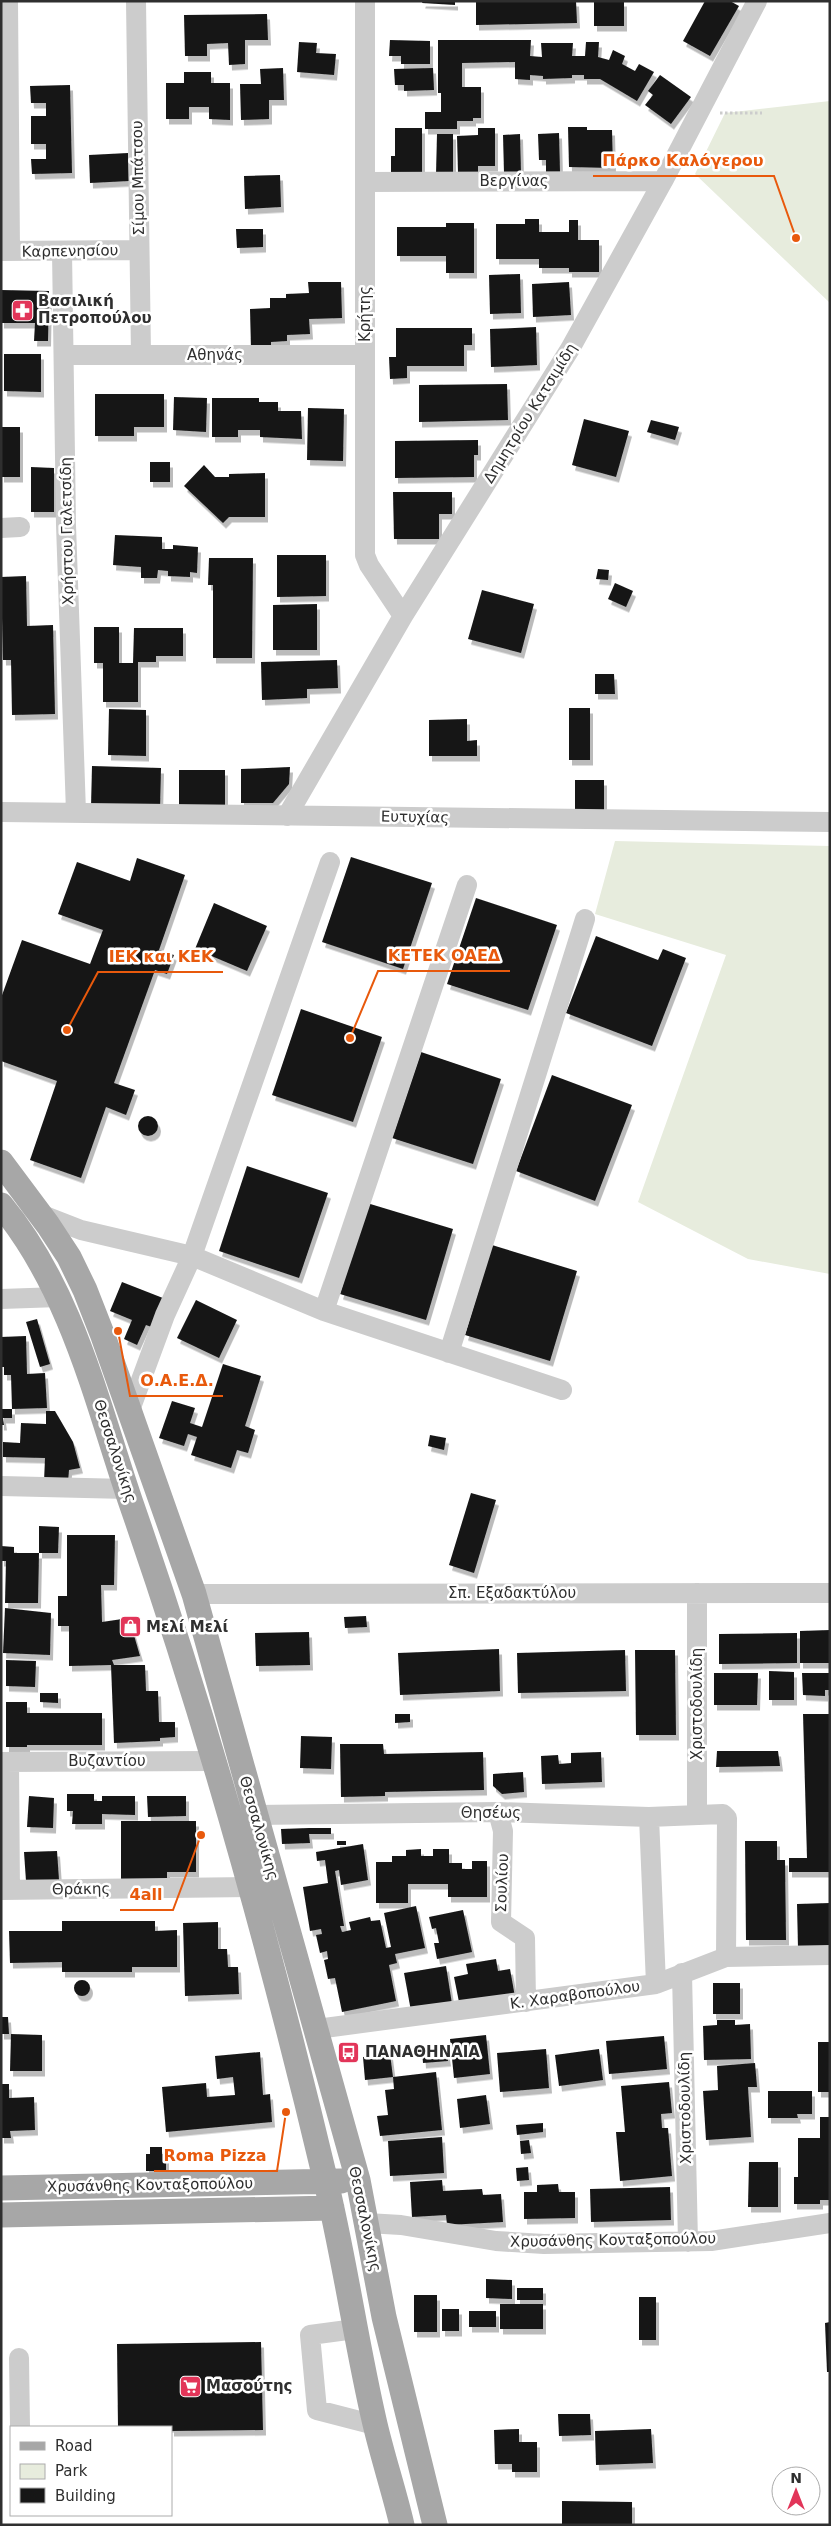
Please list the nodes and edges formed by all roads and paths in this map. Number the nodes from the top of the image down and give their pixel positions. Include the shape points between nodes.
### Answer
1 (8, 1) edge
2 (136, 1) edge
3 (365, 1) edge
4 (757, 1) edge
5 (699, 114) junction
6 (762, 114) dead end
7 (663, 181) junction
8 (365, 182) junction
9 (5, 187) edge
10 (139, 250) junction
11 (6, 251) edge
12 (62, 251) junction
13 (65, 355) junction
14 (140, 355) junction
15 (365, 355) junction
16 (403, 616) junction
17 (1, 812) edge
18 (76, 812) junction
19 (287, 816) junction
20 (830, 822) edge
21 (330, 862) dead end
22 (467, 885) dead end
23 (585, 920) dead end
24 (1, 1162) edge
25 (1, 1205) edge
26 (40, 1214) junction
27 (192, 1256) junction
28 (59, 1297) junction
29 (1, 1299) edge
30 (324, 1311) junction
31 (449, 1353) junction
32 (562, 1390) dead end
33 (130, 1410) junction
34 (1, 1486) edge
35 (127, 1489) junction
36 (697, 1593) junction
37 (830, 1593) edge
38 (194, 1594) junction
39 (213, 1761) junction
40 (5, 1762) edge
41 (498, 1812) junction
42 (255, 1815) junction
43 (697, 1815) junction
44 (649, 1817) junction
45 (251, 1887) junction
46 (6, 1890) edge
47 (830, 1955) edge
48 (726, 1957) junction
49 (682, 1973) junction
50 (656, 1984) junction
51 (526, 2002) junction
52 (317, 2030) junction
53 (358, 2180) junction
54 (326, 2182) junction
55 (1, 2188) edge
56 (1, 2215) edge
57 (334, 2217) junction
58 (367, 2223) junction
59 (830, 2223) edge
60 (688, 2242) junction
61 (355, 2329) junction
62 (19, 2358) dead end
63 (375, 2425) junction
64 (20, 2426) edge
65 (402, 2525) edge
66 (435, 2525) edge

1 - 9 street
2 - 10 street, Σίμου Μπάτσου
3 - 8 street, Κρήτης
4 - 5 street, Δημητρίου Κατσιμίδη
5 - 6 path
5 - 7 street, Δημητρίου Κατσιμίδη
7 - 8 street, Βεργίνας
7 - 16 street, Δημητρίου Κατσιμίδη via 570,349
8 - 15 street, Κρήτης
9 - 11 street
10 - 12 street, Καρπενησίου
10 - 14 street, Σίμου Μπάτσου
11 - 12 street, Καρπενησίου
12 - 13 street, Χρήστου Γαλετσίδη
13 - 14 street, Αθηνάς
13 - 18 street, Χρήστου Γαλετσίδη via 66,525
14 - 15 street, Αθηνάς
15 - 16 street, Κρήτης via 365,555
16 - 19 street, Δημητρίου Κατσιμίδη
17 - 18 street, Ευτυχίας
18 - 19 street, Ευτυχίας
19 - 20 street, Ευτυχίας
21 - 27 street
22 - 30 street
23 - 31 street
24 - 26 main road, Θεσσαλονίκης
25 - 28 main road, Θεσσαλονίκης via 27,1240
26 - 27 street via 81,1230
26 - 33 main road, Θεσσαλονίκης via 68,1257 84,1290
27 - 30 street
27 - 33 street via 165,1316
28 - 29 street
28 - 35 main road, Θεσσαλονίκης via 89,1370
30 - 31 street
31 - 32 street
33 - 38 main road, Θεσσαλονίκης
34 - 35 street
35 - 39 main road, Θεσσαλονίκης
36 - 37 street, Σπ. Εξαδακτύλου
36 - 38 street, Σπ. Εξαδακτύλου
36 - 43 street, Χριστοδουλίδη
38 - 42 main road, Θεσσαλονίκης
39 - 40 street, Βυζαντίου
39 - 45 main road, Θεσσαλονίκης
40 - 46 street
41 - 42 street, Θησέως
41 - 44 street, Θησέως
41 - 51 street, Σουλίου via 503,1831 501,1922 525,1938
42 - 52 main road, Θεσσαλονίκης
43 - 44 street, Θησέως
43 - 48 street, Θησέως via 726,1815
44 - 50 street
45 - 46 street, Θράκης
45 - 54 main road, Θεσσαλονίκης
47 - 48 street, Κ. Χαραβοπούλου
48 - 49 street, Κ. Χαραβοπούλου
49 - 50 street, Κ. Χαραβοπούλου
49 - 60 street, Χριστοδουλίδη
50 - 51 street, Κ. Χαραβοπούλου
51 - 52 street, Κ. Χαραβοπούλου
52 - 53 main road, Θεσσαλονίκης
53 - 54 main road, Χρυσάνθης Κονταξοπούλου
53 - 58 main road, Θεσσαλονίκης
54 - 55 main road, Χρυσάνθης Κονταξοπούλου
54 - 57 main road, Θεσσαλονίκης
56 - 57 main road, Χρυσάνθης Κονταξοπούλου
57 - 58 main road, Χρυσάνθης Κονταξοπούλου
57 - 61 main road, Θεσσαλονίκης
58 - 60 street, Χρυσάνθης Κονταξοπούλου via 519,2243
58 - 66 main road, Θεσσαλονίκης via 384,2317
59 - 60 street, Χρυσάνθης Κονταξοπούλου
61 - 63 main road, Θεσσαλονίκης
61 - 63 street via 310,2334 317,2410
62 - 64 street
63 - 65 main road, Θεσσαλονίκης

